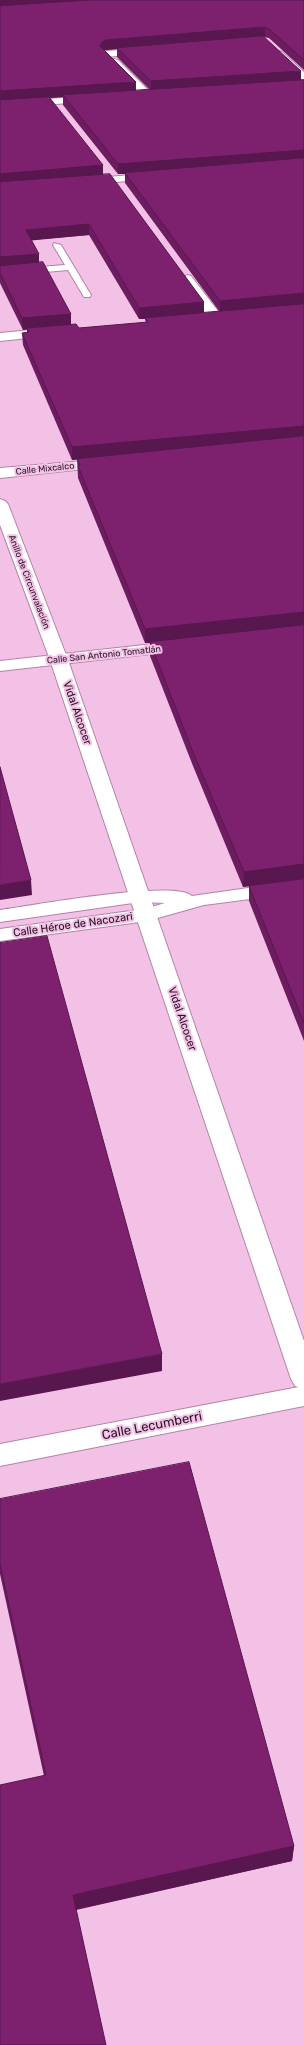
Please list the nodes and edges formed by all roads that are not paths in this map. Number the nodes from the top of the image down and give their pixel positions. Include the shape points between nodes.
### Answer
1 (270, 46) edge
2 (154, 50) edge
3 (304, 77) edge
4 (131, 96) edge
5 (100, 98) edge
6 (52, 101) junction
7 (0, 105) edge
8 (62, 113) edge
9 (105, 168) dead end
10 (162, 176) edge
11 (114, 180) junction
12 (76, 183) edge
13 (123, 192) edge
14 (57, 245) dead end
15 (70, 267) junction
16 (179, 268) edge
17 (0, 273) edge
18 (87, 295) dead end
19 (231, 317) edge
20 (216, 318) junction
21 (200, 319) edge
22 (62, 332) edge
23 (0, 337) edge
24 (125, 461) edge
25 (0, 473) edge
26 (0, 504) edge
27 (193, 645) edge
28 (59, 660) junction
29 (0, 666) edge
30 (304, 886) edge
31 (143, 906) junction
32 (0, 916) edge
33 (0, 935) edge
34 (304, 1379) edge
35 (304, 1396) edge
36 (0, 1455) edge

1 - 3 street
2 - 4 street via 106,54 151,95
5 - 6 street
6 - 7 street
6 - 8 street
9 - 11 street
10 - 11 street
11 - 12 street
11 - 13 street
14 - 15 lane
15 - 17 lane
15 - 18 lane
16 - 20 street
19 - 20 street
20 - 21 street
22 - 23 street
24 - 25 street, Calle Mixcalco
26 - 28 street, Anillo de Circunvalación
27 - 28 street, Calle San Antonio Tomatlán
28 - 29 street, Calle San Antonio Tomatlán
28 - 31 street, Vidal Alcocer
30 - 31 street
31 - 32 street, Calle Héroe de Nacozari
31 - 33 street, Calle Héroe de Nacozari
31 - 34 street, Vidal Alcocer
35 - 36 street, Calle Lecumberri

